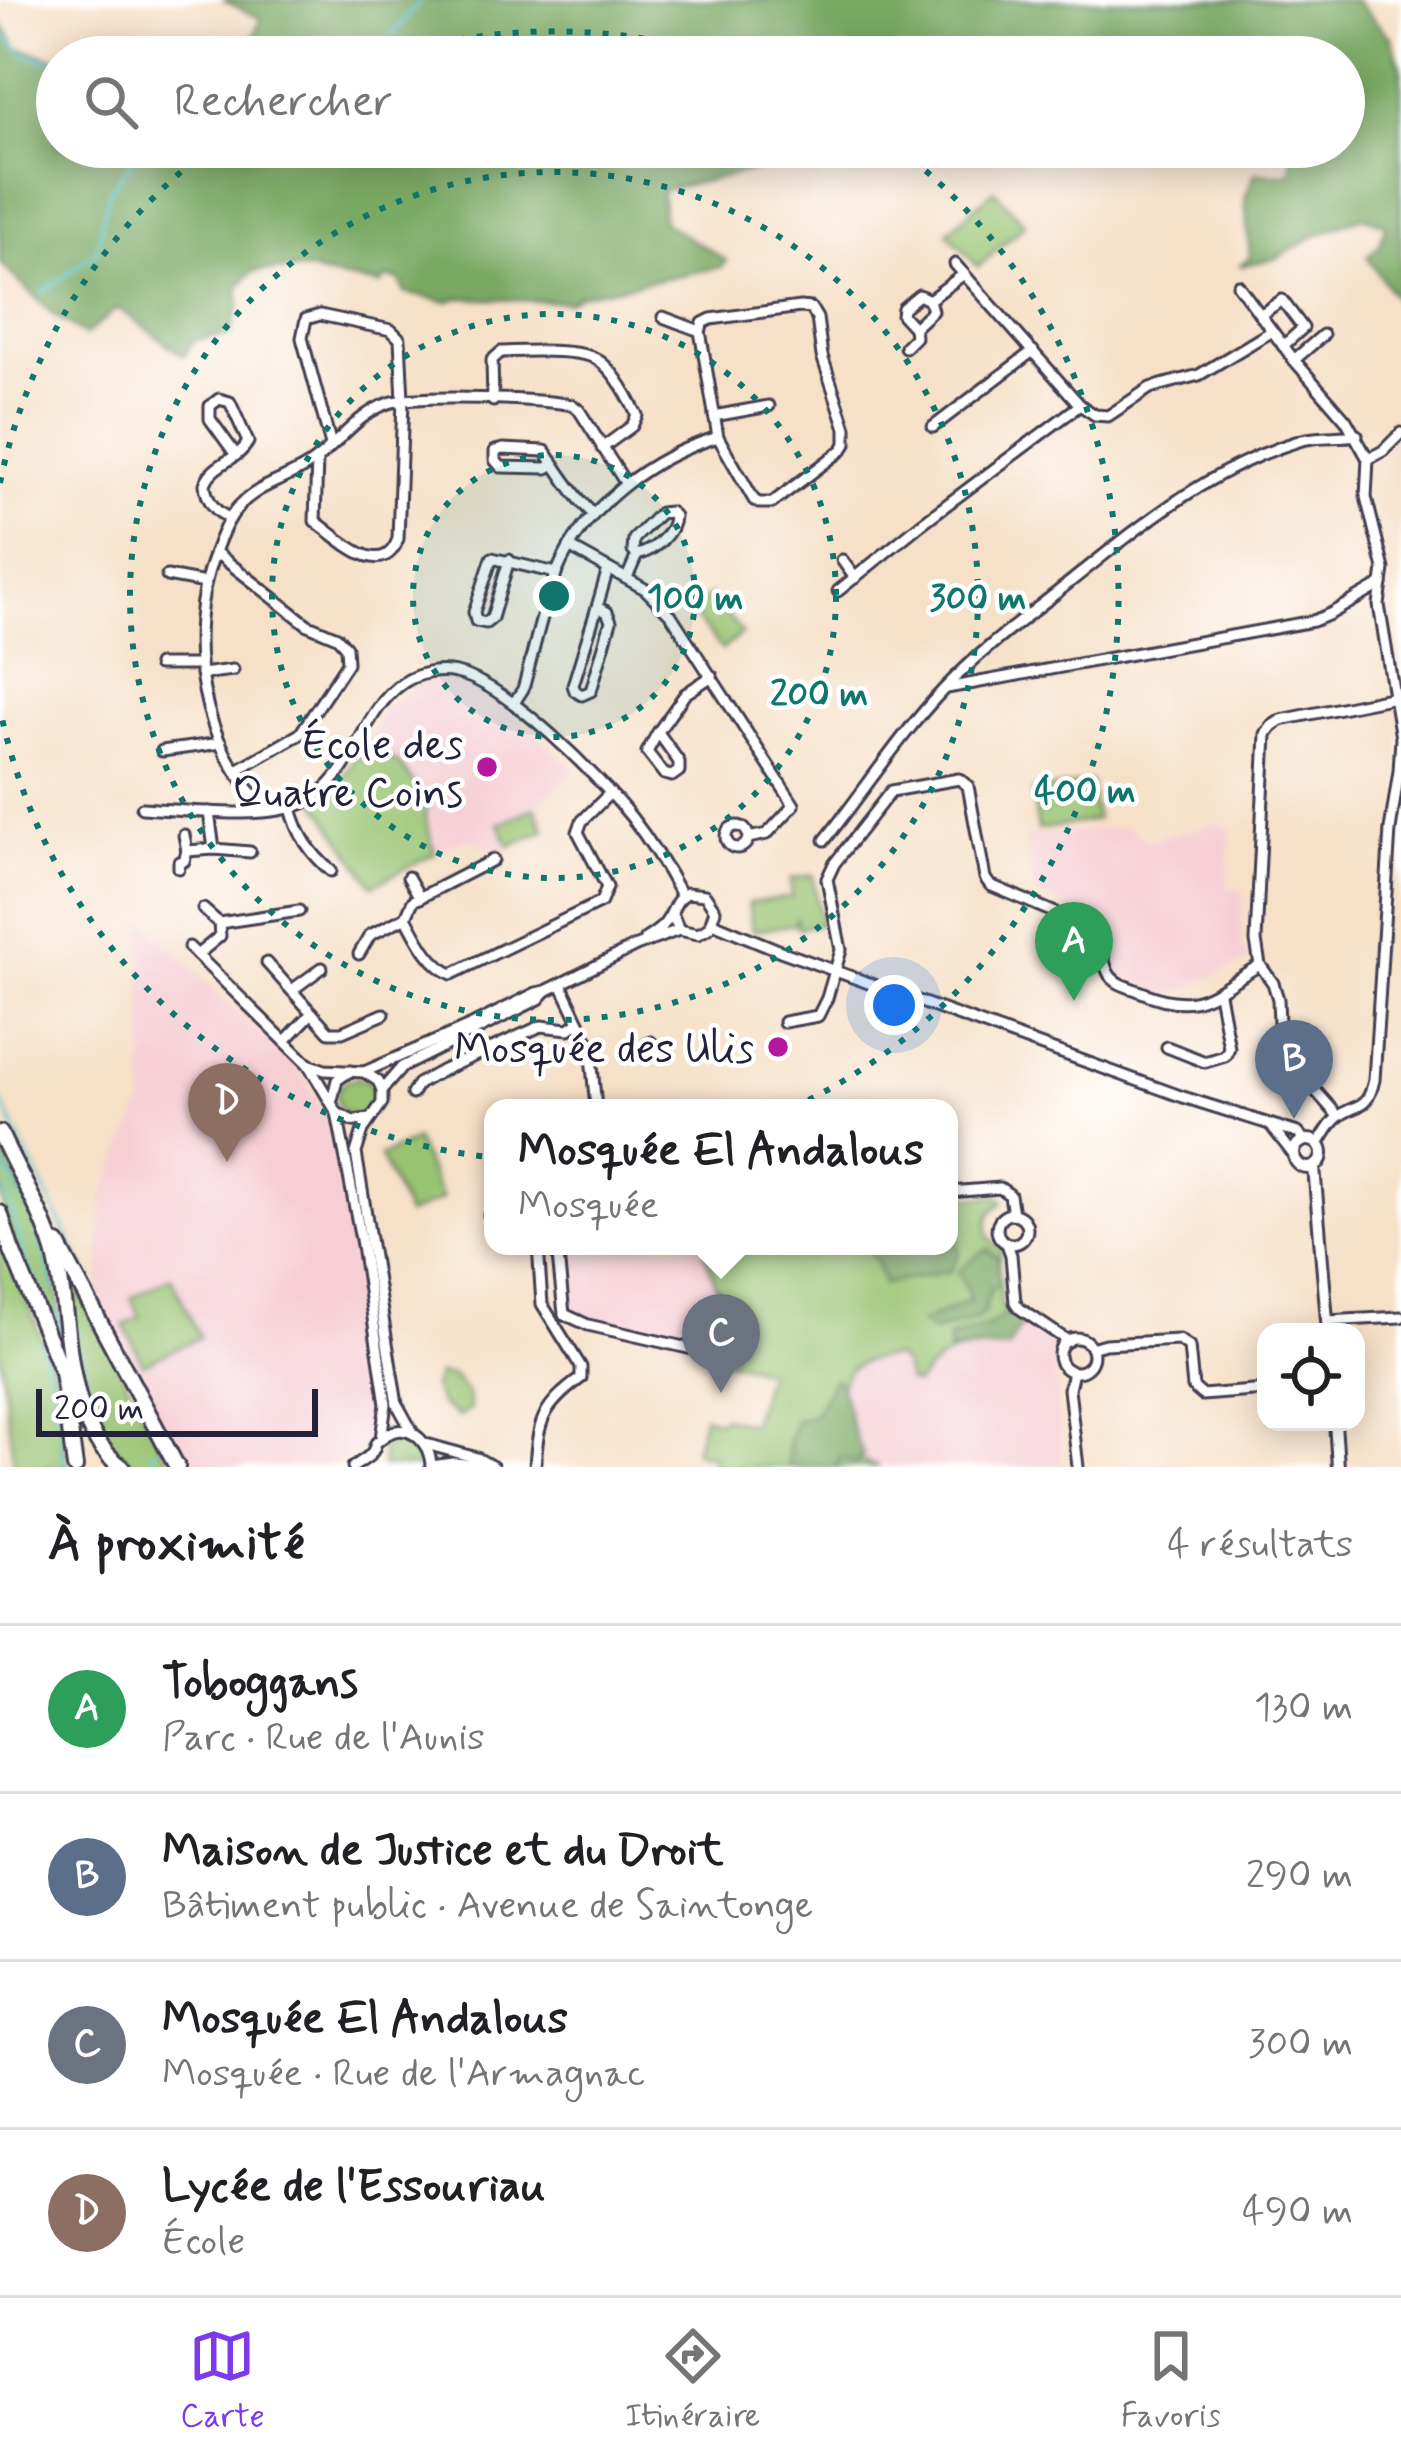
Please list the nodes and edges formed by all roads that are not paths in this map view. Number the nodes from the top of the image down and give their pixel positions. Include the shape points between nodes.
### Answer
1 (955, 264) dead end
2 (964, 274) junction
3 (1238, 285) dead end
4 (928, 300) junction
5 (1260, 315) junction
6 (663, 317) dead end
7 (914, 328) junction
8 (700, 331) junction
9 (1272, 331) junction
10 (1323, 335) dead end
11 (1283, 346) junction
12 (904, 347) dead end
13 (1033, 351) junction
14 (1294, 360) junction
15 (404, 400) junction
16 (493, 400) junction
17 (1080, 405) junction
18 (769, 406) dead end
19 (714, 416) junction
20 (933, 427) dead end
21 (1401, 433) edge
22 (1357, 435) junction
23 (718, 437) junction
24 (332, 445) junction
25 (602, 448) junction
26 (236, 455) junction
27 (317, 459) junction
28 (1368, 459) junction
29 (554, 464) junction
30 (626, 484) junction
31 (593, 514) junction
32 (230, 518) junction
33 (569, 547) junction
34 (215, 552) junction
35 (637, 556) junction
36 (509, 560) junction
37 (842, 560) dead end
38 (608, 569) junction
39 (556, 573) junction
40 (166, 576) dead end
41 (627, 578) junction
42 (855, 578) junction
43 (205, 583) junction
44 (1382, 584) junction
45 (838, 591) dead end
46 (597, 607) junction
47 (158, 665) dead end
48 (200, 669) junction
49 (233, 670) dead end
50 (712, 676) junction
51 (944, 689) junction
52 (1395, 697) junction
53 (514, 703) junction
54 (1399, 710) edge
55 (658, 732) dead end
56 (221, 743) junction
57 (161, 751) dead end
58 (237, 770) junction
59 (1400, 771) edge
60 (610, 793) junction
61 (142, 808) dead end
62 (291, 808) junction
63 (268, 809) junction
64 (209, 812) junction
65 (184, 835) dead end
66 (748, 838) dead end
67 (826, 840) dead end
68 (214, 849) junction
69 (1395, 849) edge
70 (187, 851) junction
71 (250, 852) dead end
72 (493, 860) dead end
73 (179, 868) dead end
74 (331, 871) dead end
75 (408, 877) dead end
76 (681, 896) junction
77 (420, 898) junction
78 (203, 909) dead end
79 (299, 911) dead end
80 (672, 913) junction
81 (406, 917) junction
82 (713, 922) junction
83 (219, 923) junction
84 (679, 930) junction
85 (636, 946) junction
86 (359, 954) dead end
87 (267, 963) dead end
88 (1260, 965) junction
89 (322, 968) dead end
90 (835, 971) junction
91 (561, 985) junction
92 (292, 990) junction
93 (547, 992) junction
94 (1219, 993) junction
95 (312, 1012) junction
96 (384, 1014) dead end
97 (579, 1022) junction
98 (784, 1022) dead end
99 (285, 1041) junction
100 (1166, 1047) dead end
101 (308, 1064) junction
102 (350, 1071) junction
103 (364, 1072) junction
104 (382, 1090) junction
105 (412, 1094) dead end
106 (595, 1099) edge
107 (335, 1108) junction
108 (1339, 1116) junction
109 (369, 1119) junction
110 (1272, 1126) junction
111 (0, 1133) edge
112 (1304, 1140) junction
113 (1318, 1144) junction
114 (1293, 1154) junction
115 (1314, 1167) junction
116 (958, 1191) edge
117 (37, 1206) junction
118 (0, 1213) edge
119 (1013, 1214) junction
120 (1007, 1244) junction
121 (539, 1255) edge
122 (558, 1255) edge
123 (1401, 1317) edge
124 (1328, 1323) edge
125 (1357, 1323) edge
126 (1068, 1341) junction
127 (1091, 1348) junction
128 (702, 1355) dead end
129 (1073, 1372) junction
130 (1257, 1391) edge
131 (1336, 1431) edge
132 (413, 1433) junction
133 (381, 1438) junction
134 (426, 1444) junction
135 (371, 1454) junction
136 (431, 1466) edge
137 (75, 1467) edge
138 (107, 1467) edge
139 (123, 1467) edge
140 (177, 1467) edge
141 (352, 1467) edge
142 (372, 1467) edge
143 (494, 1467) edge
144 (535, 1467) edge
145 (1078, 1467) edge
146 (1339, 1467) edge

1 - 2 street
2 - 4 street
2 - 13 street
3 - 5 street
4 - 7 street via 932,311
4 - 7 street via 919,295 903,308
5 - 9 street
5 - 11 street via 1282,300 1303,328
6 - 8 street
7 - 12 street
8 - 19 street
8 - 23 street via 711,319 811,308 847,436 842,451 765,504 754,500
9 - 11 street
9 - 17 street via 1108,416
10 - 14 street
11 - 14 street
13 - 17 street
13 - 20 street
14 - 22 street
15 - 16 street
15 - 24 street via 372,411
15 - 24 street via 396,334 320,315 306,320 302,338
15 - 27 street via 398,539 385,557 363,555 315,521
16 - 25 street via 572,405
16 - 25 street via 492,361 501,352 589,355 604,364 637,416
17 - 42 street
18 - 19 street
19 - 23 street
21 - 28 street
22 - 28 street
22 - 51 street via 1302,440 1192,489
23 - 30 street
24 - 27 street
25 - 30 street
26 - 26 street via 248,442 230,402 219,399 210,419
26 - 32 street via 205,484
27 - 32 street via 258,490
28 - 44 street via 1366,497
29 - 29 street via 545,451 495,451 501,466
29 - 31 street
30 - 31 street
31 - 33 street
32 - 34 street
33 - 38 street
33 - 39 street
34 - 43 street
34 - 58 street via 308,625 337,637 348,655 300,734
35 - 35 street via 673,528 670,512 634,539
35 - 41 street
36 - 36 street via 489,561 476,621 492,618
36 - 39 street
37 - 42 street
38 - 41 street
38 - 46 street
39 - 53 street
40 - 43 street
41 - 50 street via 671,615
42 - 45 street
43 - 48 street
44 - 51 street via 1313,621
44 - 52 street via 1378,605
46 - 46 street via 574,685 582,695 591,691 611,621
47 - 48 street
48 - 49 street
48 - 56 street
50 - 55 street via 685,694
50 - 66 street via 794,805 767,834
51 - 67 street
52 - 54 street
52 - 88 street via 1275,722 1266,734
53 - 60 street
53 - 62 street via 455,672 409,679 381,705 332,782
54 - 59 street
56 - 57 street
56 - 58 street
58 - 63 street
59 - 69 street via 1390,830
60 - 76 street
60 - 81 street via 578,832 607,887 602,902 452,974 424,950
61 - 64 street
62 - 63 street
62 - 74 street via 304,842
63 - 64 street
64 - 68 street
65 - 70 street
68 - 70 street
68 - 71 street
69 - 108 street via 1374,1080 1369,1097
70 - 73 street
72 - 77 street
75 - 77 street
76 - 80 street
76 - 82 street via 710,899
77 - 81 street
78 - 83 street
79 - 83 street
80 - 84 street
80 - 85 street
81 - 86 street via 370,934
82 - 84 street via 698,934
82 - 90 street
83 - 99 street via 220,936 193,951
84 - 85 street
85 - 91 street
87 - 92 street
88 - 94 street
88 - 108 street via 1278,999 1280,1046
89 - 92 street
90 - 94 street via 841,950 827,878 835,864 891,791 963,780 990,885 1093,929 1114,980 1171,1002
90 - 98 street via 818,1016
90 - 110 street
91 - 93 street
91 - 97 street
92 - 95 street
93 - 103 street
93 - 104 street via 402,1067
94 - 100 street via 1226,1056 1205,1062
95 - 96 street via 329,1032
95 - 99 street
97 - 105 street via 541,1026 430,1077
97 - 106 street via 590,1045
99 - 101 street
101 - 102 street
101 - 107 street
102 - 103 street
102 - 107 street via 333,1087
103 - 104 street
104 - 109 street
107 - 109 street via 352,1121
107 - 133 street via 386,1404
108 - 113 street
109 - 132 street via 356,1153 397,1404
110 - 112 street
110 - 114 street
111 - 117 main road
112 - 113 street
112 - 114 street
113 - 115 street
114 - 115 street via 1300,1166
115 - 124 street
116 - 119 street via 1000,1188
117 - 139 main road via 61,1281 80,1400 97,1444
117 - 140 main road
118 - 137 main road via 62,1372
119 - 120 street via 998,1225
119 - 120 street via 1028,1232
120 - 126 street via 1018,1308
121 - 144 street via 542,1304 581,1378 545,1411
122 - 128 street via 564,1313
123 - 125 street
126 - 127 street
126 - 129 street via 1060,1360
127 - 129 street via 1088,1367
127 - 130 street via 1179,1340 1189,1347 1192,1387 1202,1395
129 - 145 street
131 - 146 street
132 - 133 street
132 - 134 street
133 - 135 street
134 - 136 street
134 - 143 street
135 - 141 street
135 - 142 street
136 - 143 street
138 - 139 main road

